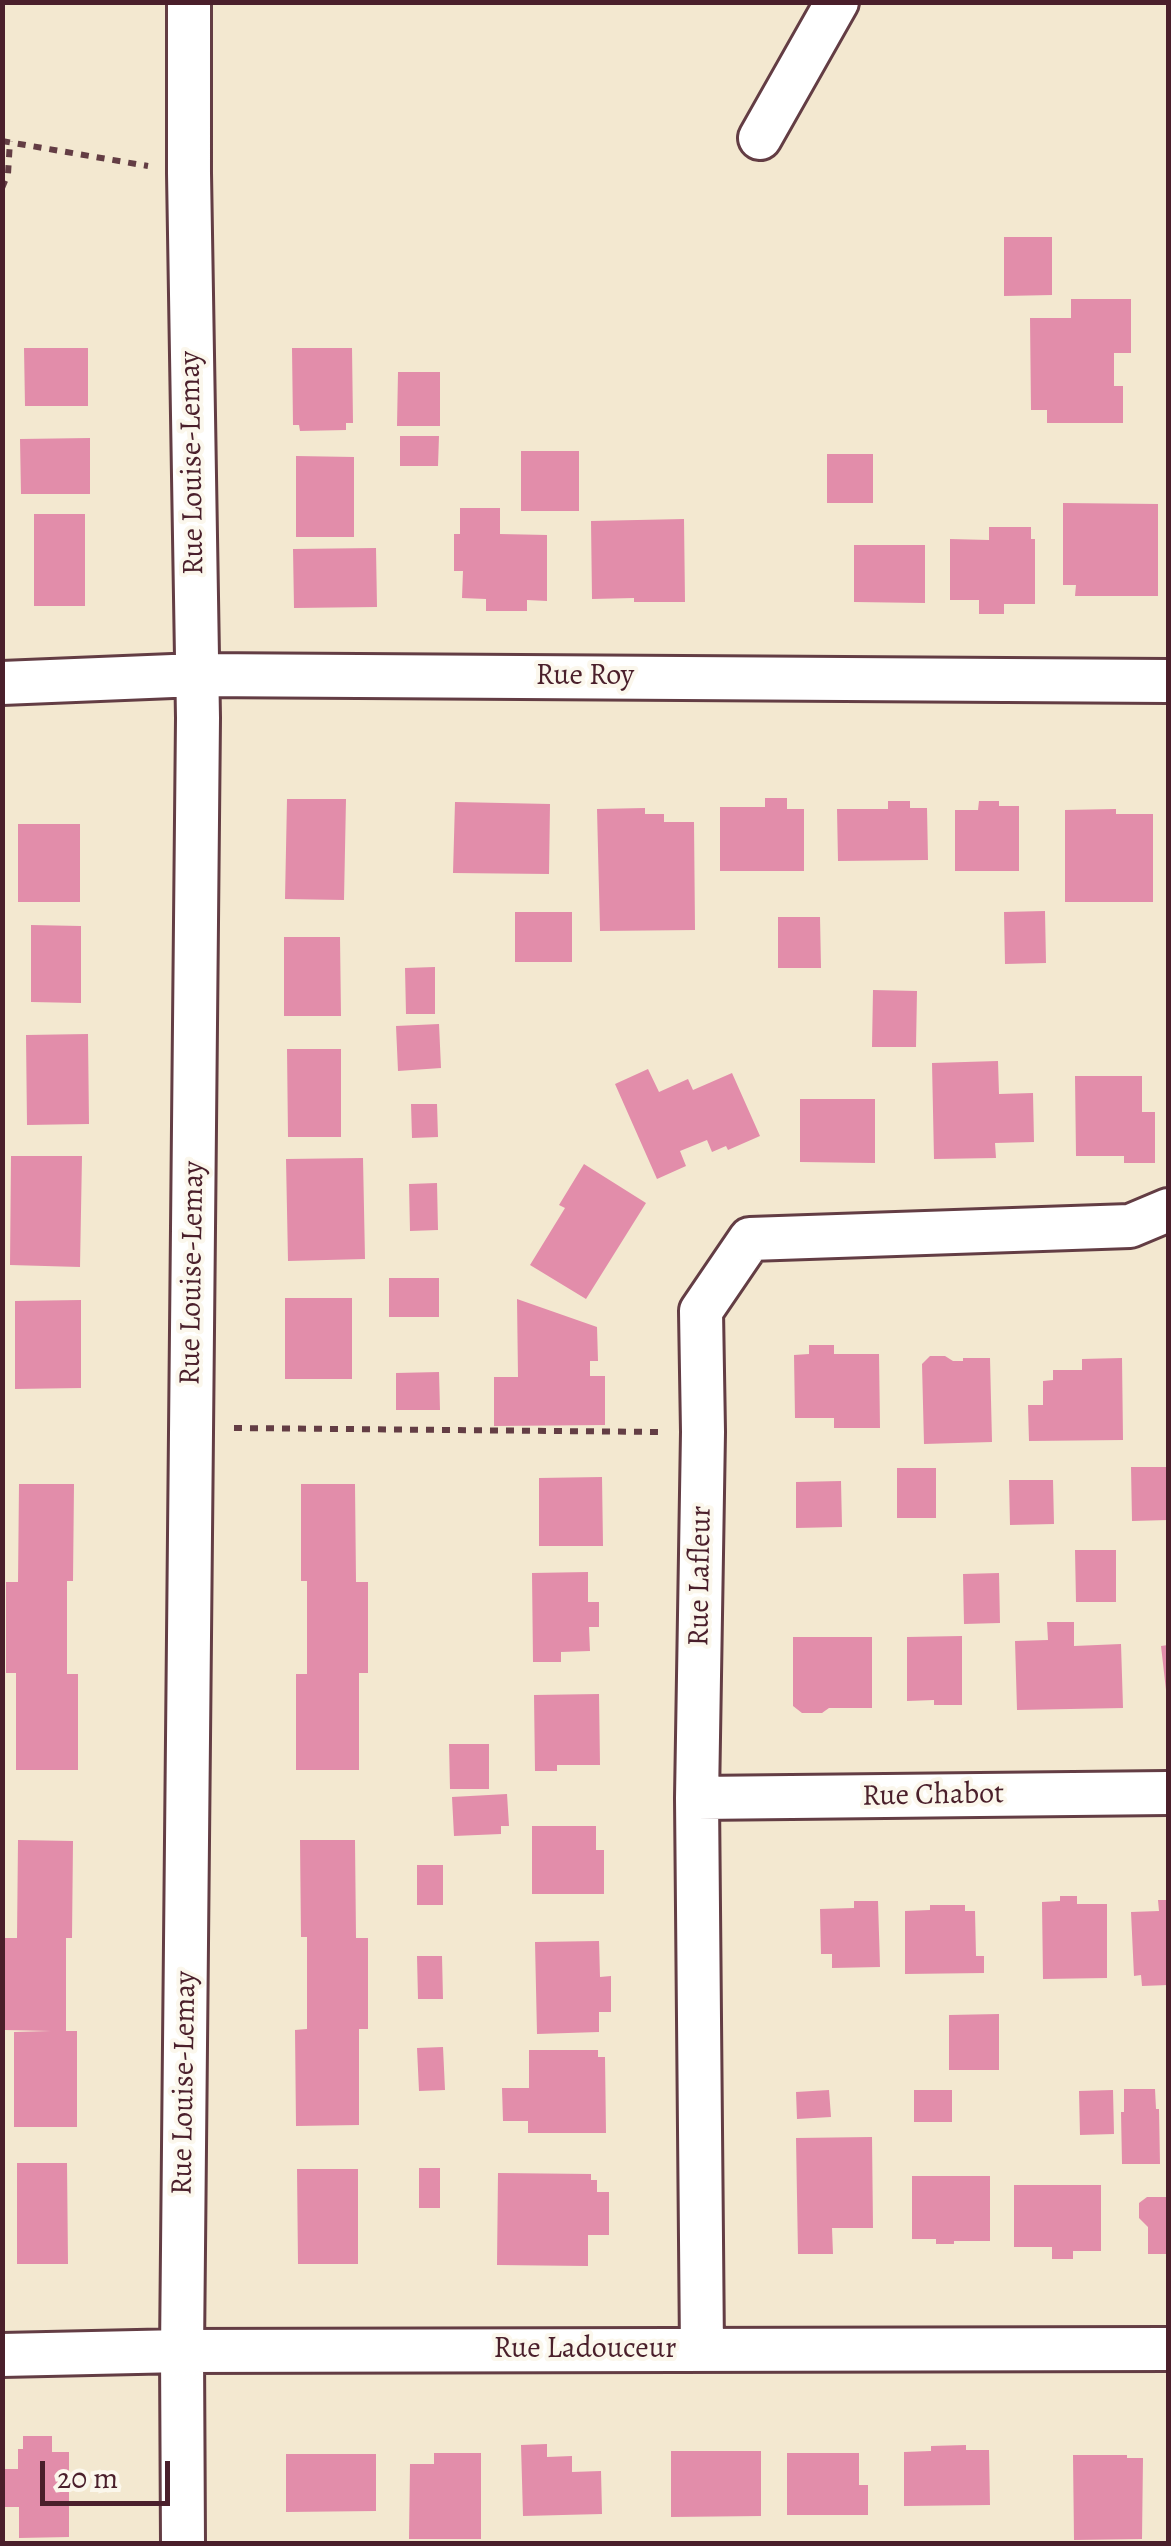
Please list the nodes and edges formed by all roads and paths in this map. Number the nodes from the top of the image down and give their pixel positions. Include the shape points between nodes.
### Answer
1 (189, 2) edge
2 (837, 2) edge
3 (760, 138) dead end
4 (6, 141) edge
5 (189, 173) junction
6 (2, 188) edge
7 (197, 675) junction
8 (1168, 680) edge
9 (2, 683) edge
10 (1168, 1210) edge
11 (191, 1428) junction
12 (703, 1432) junction
13 (1168, 1793) edge
14 (697, 1798) junction
15 (1168, 2349) edge
16 (702, 2350) junction
17 (182, 2351) junction
18 (2, 2355) edge
19 (183, 2544) edge

1 - 5 street, Rue Louise-Lemay
2 - 3 street
4 - 5 path
4 - 6 path
5 - 7 street, Rue Louise-Lemay
7 - 8 street, Rue Roy
7 - 9 street, Rue Roy
7 - 11 street, Rue Louise-Lemay
10 - 12 street, Rue Lafleur via 1130,1226 750,1239 700,1311
11 - 12 path
11 - 17 street, Rue Louise-Lemay
12 - 14 street, Rue Lafleur
13 - 14 street, Rue Chabot
14 - 16 street, Rue Lafleur
15 - 16 street, Rue Ladouceur
16 - 17 street, Rue Ladouceur
17 - 18 street, Rue Ladouceur
17 - 19 street, Rue Louise-Lemay

